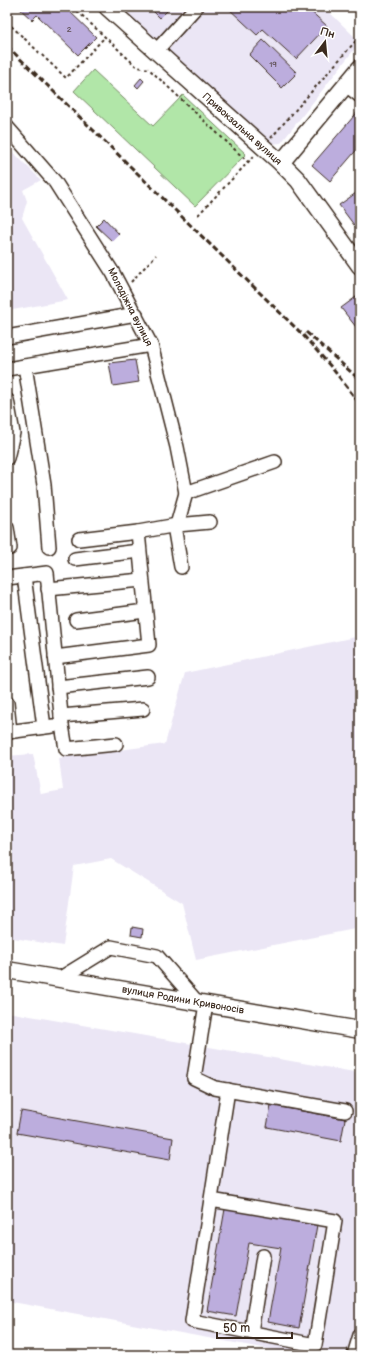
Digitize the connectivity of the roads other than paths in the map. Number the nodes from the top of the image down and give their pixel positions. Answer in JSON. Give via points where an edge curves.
{"nodes":[{"id":1,"x":107,"y":7,"type":"edge"},
{"id":2,"x":196,"y":7,"type":"edge"},
{"id":3,"x":156,"y":50,"type":"junction"},
{"id":4,"x":360,"y":68,"type":"edge"},
{"id":5,"x":346,"y":85,"type":"junction"},
{"id":6,"x":360,"y":96,"type":"edge"},
{"id":7,"x":7,"y":127,"type":"edge"},
{"id":8,"x":281,"y":163,"type":"junction"},
{"id":9,"x":360,"y":266,"type":"edge"},
{"id":10,"x":136,"y":314,"type":"junction"},
{"id":11,"x":7,"y":337,"type":"edge"},
{"id":12,"x":151,"y":345,"type":"junction"},
{"id":13,"x":25,"y":366,"type":"junction"},
{"id":14,"x":7,"y":369,"type":"edge"},
{"id":15,"x":7,"y":400,"type":"edge"},
{"id":16,"x":7,"y":458,"type":"edge"},
{"id":17,"x":275,"y":462,"type":"dead end"},
{"id":18,"x":186,"y":493,"type":"junction"},
{"id":19,"x":210,"y":522,"type":"dead end"},
{"id":20,"x":176,"y":525,"type":"junction"},
{"id":21,"x":7,"y":528,"type":"edge"},
{"id":22,"x":138,"y":532,"type":"junction"},
{"id":23,"x":79,"y":539,"type":"dead end"},
{"id":24,"x":49,"y":547,"type":"dead end"},
{"id":25,"x":7,"y":548,"type":"edge"},
{"id":26,"x":139,"y":551,"type":"junction"},
{"id":27,"x":75,"y":559,"type":"dead end"},
{"id":28,"x":181,"y":567,"type":"dead end"},
{"id":29,"x":24,"y":576,"type":"junction"},
{"id":30,"x":7,"y":578,"type":"edge"},
{"id":31,"x":142,"y":580,"type":"junction"},
{"id":32,"x":48,"y":589,"type":"junction"},
{"id":33,"x":145,"y":611,"type":"junction"},
{"id":34,"x":76,"y":620,"type":"dead end"},
{"id":35,"x":55,"y":656,"type":"junction"},
{"id":36,"x":148,"y":677,"type":"dead end"},
{"id":37,"x":58,"y":687,"type":"junction"},
{"id":38,"x":7,"y":703,"type":"edge"},
{"id":39,"x":143,"y":708,"type":"dead end"},
{"id":40,"x":61,"y":721,"type":"junction"},
{"id":41,"x":44,"y":727,"type":"junction"},
{"id":42,"x":8,"y":732,"type":"edge"},
{"id":43,"x":116,"y":744,"type":"dead end"},
{"id":44,"x":7,"y":970,"type":"edge"},
{"id":45,"x":59,"y":979,"type":"junction"},
{"id":46,"x":202,"y":1003,"type":"junction"},
{"id":47,"x":360,"y":1030,"type":"edge"},
{"id":48,"x":228,"y":1090,"type":"junction"},
{"id":49,"x":345,"y":1111,"type":"dead end"},
{"id":50,"x":211,"y":1200,"type":"junction"},
{"id":51,"x":263,"y":1256,"type":"dead end"},
{"id":52,"x":251,"y":1332,"type":"junction"},
{"id":53,"x":360,"y":1335,"type":"edge"},
{"id":54,"x":354,"y":1355,"type":"edge"}],
"edges":[{"from":1,"to":3,"type":"main road","name":"Привокзальна вулиця"},
{"from":2,"to":3,"type":"street"},
{"from":3,"to":8,"type":"main road","name":"Привокзальна вулиця"},
{"from":4,"to":5,"type":"main road"},
{"from":5,"to":6,"type":"street"},
{"from":5,"to":8,"type":"main road"},
{"from":7,"to":10,"type":"street","name":"Молодіжна вулиця","via":[[55,182]]},
{"from":8,"to":9,"type":"main road","name":"Привокзальна вулиця","via":[[298,180]]},
{"from":10,"to":11,"type":"street"},
{"from":10,"to":12,"type":"street","name":"Молодіжна вулиця"},
{"from":12,"to":13,"type":"street"},
{"from":12,"to":18,"type":"street","name":"Молодіжна вулиця"},
{"from":13,"to":14,"type":"street"},
{"from":13,"to":24,"type":"street","via":[[44,485]]},
{"from":15,"to":16,"type":"street","via":[[13,433]]},
{"from":17,"to":18,"type":"street"},
{"from":18,"to":20,"type":"street"},
{"from":19,"to":20,"type":"street"},
{"from":20,"to":22,"type":"street"},
{"from":20,"to":28,"type":"street"},
{"from":21,"to":25,"type":"street","via":[[10,548]]},
{"from":22,"to":23,"type":"street"},
{"from":22,"to":26,"type":"street"},
{"from":26,"to":27,"type":"street"},
{"from":26,"to":31,"type":"street"},
{"from":29,"to":30,"type":"street"},
{"from":29,"to":32,"type":"street","via":[[47,574]]},
{"from":29,"to":41,"type":"street"},
{"from":31,"to":32,"type":"street"},
{"from":31,"to":33,"type":"street"},
{"from":32,"to":35,"type":"street"},
{"from":33,"to":34,"type":"street"},
{"from":33,"to":35,"type":"street","via":[[149,645]]},
{"from":35,"to":37,"type":"street"},
{"from":36,"to":37,"type":"street"},
{"from":37,"to":40,"type":"street"},
{"from":38,"to":42,"type":"street"},
{"from":39,"to":40,"type":"street"},
{"from":40,"to":41,"type":"street"},
{"from":40,"to":43,"type":"street","via":[[66,749]]},
{"from":41,"to":42,"type":"street"},
{"from":44,"to":45,"type":"main road","name":"вулиця Родини Кривоносів"},
{"from":45,"to":46,"type":"main road","name":"вулиця Родини Кривоносів"},
{"from":45,"to":46,"type":"street","via":[[111,947],[157,956]]},
{"from":46,"to":47,"type":"main road","name":"вулиця Родини Кривоносів"},
{"from":46,"to":48,"type":"street","via":[[194,1078],[215,1088]]},
{"from":48,"to":49,"type":"street"},
{"from":48,"to":50,"type":"street"},
{"from":50,"to":52,"type":"street","via":[[192,1321]]},
{"from":50,"to":52,"type":"street","via":[[336,1222],[315,1345]]},
{"from":51,"to":52,"type":"street"},
{"from":53,"to":54,"type":"street"}]}
